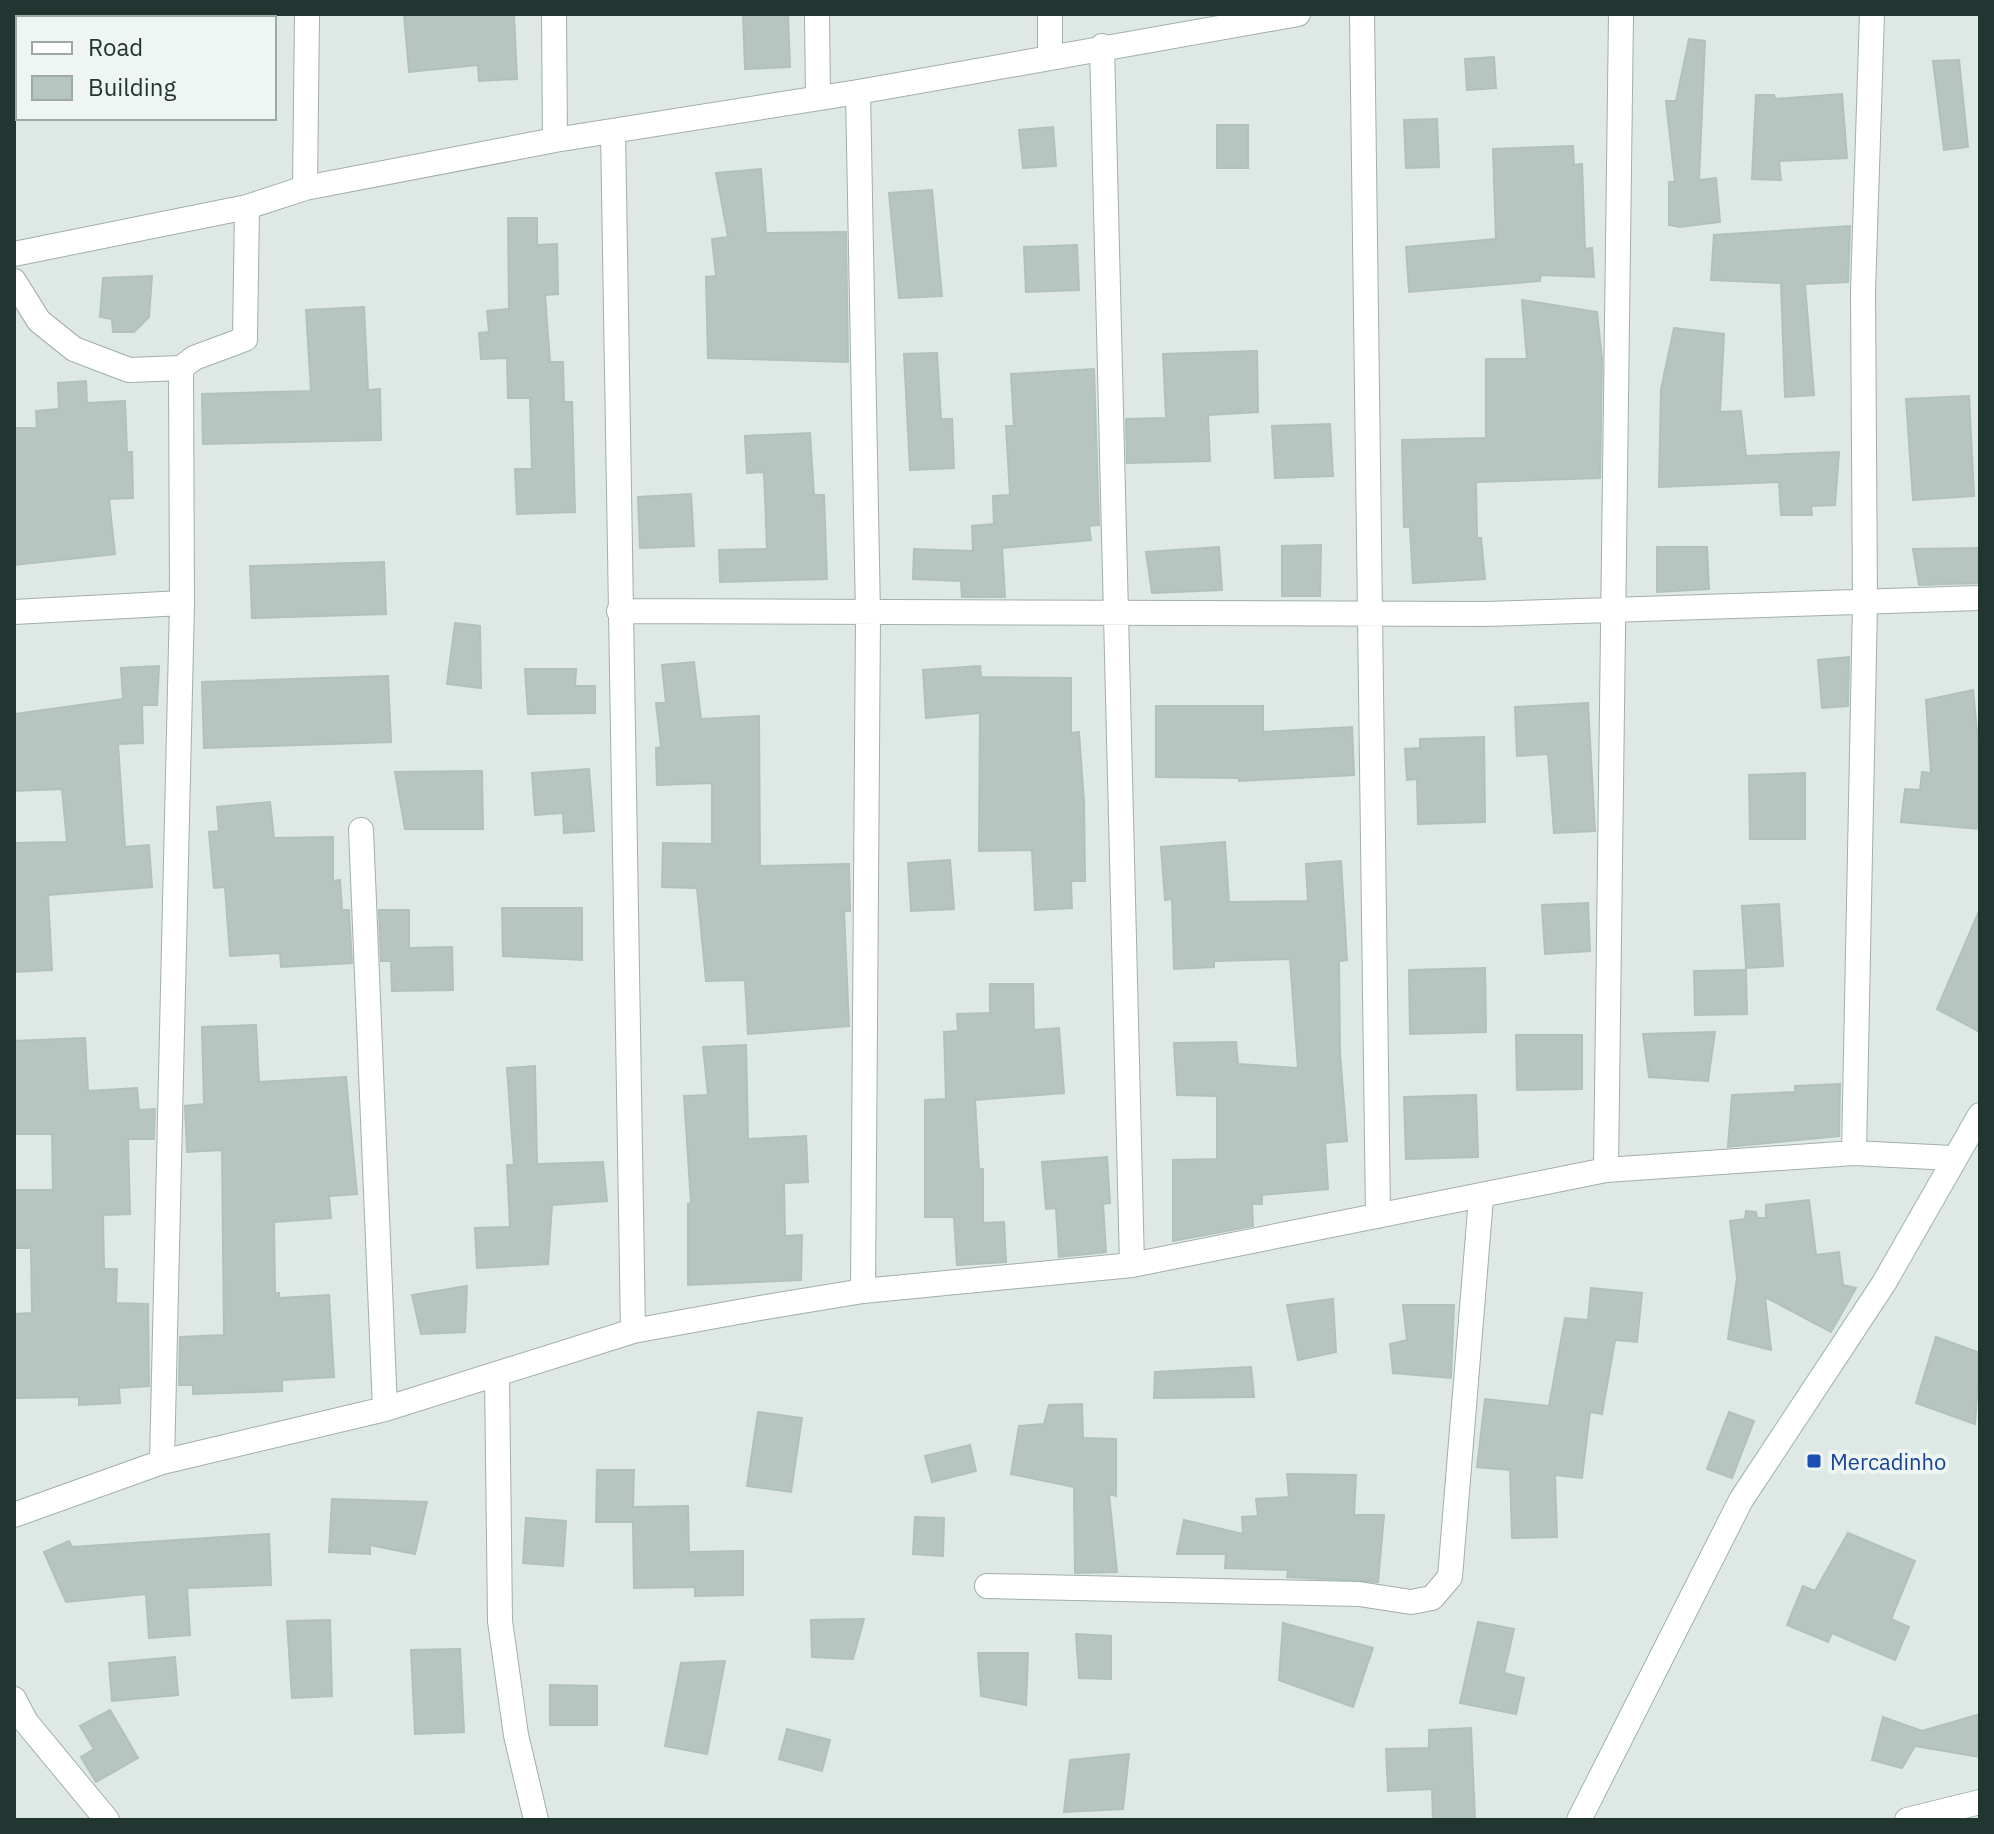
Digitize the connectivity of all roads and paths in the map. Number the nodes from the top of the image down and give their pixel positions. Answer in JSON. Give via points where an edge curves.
{"nodes":[{"id":1,"x":307,"y":14,"type":"edge"},
{"id":2,"x":554,"y":14,"type":"edge"},
{"id":3,"x":817,"y":14,"type":"edge"},
{"id":4,"x":1050,"y":14,"type":"edge"},
{"id":5,"x":1362,"y":14,"type":"edge"},
{"id":6,"x":1621,"y":14,"type":"edge"},
{"id":7,"x":1872,"y":14,"type":"edge"},
{"id":8,"x":1291,"y":15,"type":"edge"},
{"id":9,"x":1102,"y":46,"type":"junction"},
{"id":10,"x":1050,"y":58,"type":"junction"},
{"id":11,"x":858,"y":92,"type":"junction"},
{"id":12,"x":818,"y":98,"type":"junction"},
{"id":13,"x":613,"y":131,"type":"junction"},
{"id":14,"x":555,"y":140,"type":"junction"},
{"id":15,"x":305,"y":188,"type":"junction"},
{"id":16,"x":247,"y":207,"type":"junction"},
{"id":17,"x":14,"y":254,"type":"edge"},
{"id":18,"x":14,"y":281,"type":"edge"},
{"id":19,"x":181,"y":368,"type":"junction"},
{"id":20,"x":1980,"y":598,"type":"edge"},
{"id":21,"x":182,"y":603,"type":"junction"},
{"id":22,"x":1865,"y":603,"type":"junction"},
{"id":23,"x":619,"y":611,"type":"junction"},
{"id":24,"x":1615,"y":611,"type":"junction"},
{"id":25,"x":14,"y":612,"type":"edge"},
{"id":26,"x":1117,"y":613,"type":"junction"},
{"id":27,"x":1371,"y":613,"type":"junction"},
{"id":28,"x":868,"y":615,"type":"junction"},
{"id":29,"x":361,"y":830,"type":"dead end"},
{"id":30,"x":1980,"y":1115,"type":"edge"},
{"id":31,"x":1854,"y":1153,"type":"junction"},
{"id":32,"x":1952,"y":1158,"type":"junction"},
{"id":33,"x":1606,"y":1170,"type":"junction"},
{"id":34,"x":1481,"y":1198,"type":"junction"},
{"id":35,"x":1378,"y":1216,"type":"junction"},
{"id":36,"x":1132,"y":1265,"type":"junction"},
{"id":37,"x":863,"y":1291,"type":"junction"},
{"id":38,"x":633,"y":1331,"type":"junction"},
{"id":39,"x":497,"y":1375,"type":"junction"},
{"id":40,"x":385,"y":1409,"type":"junction"},
{"id":41,"x":162,"y":1462,"type":"junction"},
{"id":42,"x":14,"y":1515,"type":"edge"},
{"id":43,"x":987,"y":1586,"type":"dead end"},
{"id":44,"x":14,"y":1699,"type":"edge"},
{"id":45,"x":1980,"y":1802,"type":"edge"},
{"id":46,"x":107,"y":1820,"type":"edge"},
{"id":47,"x":536,"y":1820,"type":"edge"},
{"id":48,"x":1579,"y":1820,"type":"edge"},
{"id":49,"x":1907,"y":1820,"type":"edge"}],
"edges":[{"from":1,"to":15,"type":"street"},
{"from":2,"to":14,"type":"street"},
{"from":3,"to":12,"type":"street"},
{"from":4,"to":10,"type":"street"},
{"from":5,"to":27,"type":"street"},
{"from":6,"to":24,"type":"street"},
{"from":7,"to":22,"type":"street","via":[[1863,291]]},
{"from":8,"to":9,"type":"street"},
{"from":9,"to":10,"type":"street"},
{"from":9,"to":26,"type":"street"},
{"from":10,"to":11,"type":"street"},
{"from":11,"to":12,"type":"street"},
{"from":11,"to":28,"type":"street"},
{"from":12,"to":13,"type":"street"},
{"from":13,"to":14,"type":"street"},
{"from":13,"to":23,"type":"street"},
{"from":14,"to":15,"type":"street"},
{"from":15,"to":16,"type":"street"},
{"from":16,"to":17,"type":"street"},
{"from":16,"to":19,"type":"street","via":[[245,339]]},
{"from":18,"to":19,"type":"street","via":[[39,321],[74,349],[129,370]]},
{"from":19,"to":21,"type":"street"},
{"from":20,"to":22,"type":"street"},
{"from":21,"to":25,"type":"street"},
{"from":21,"to":41,"type":"street"},
{"from":22,"to":24,"type":"street"},
{"from":22,"to":31,"type":"street"},
{"from":23,"to":28,"type":"street"},
{"from":23,"to":38,"type":"street"},
{"from":24,"to":27,"type":"street"},
{"from":24,"to":33,"type":"street"},
{"from":26,"to":27,"type":"street"},
{"from":26,"to":28,"type":"street"},
{"from":26,"to":36,"type":"street"},
{"from":27,"to":35,"type":"street"},
{"from":28,"to":37,"type":"street"},
{"from":29,"to":40,"type":"street"},
{"from":30,"to":32,"type":"street"},
{"from":31,"to":32,"type":"street"},
{"from":31,"to":33,"type":"street"},
{"from":32,"to":48,"type":"street","via":[[1884,1283],[1741,1500]]},
{"from":33,"to":34,"type":"street"},
{"from":34,"to":35,"type":"street"},
{"from":34,"to":43,"type":"street","via":[[1450,1577],[1432,1598],[1411,1602],[1359,1594]]},
{"from":35,"to":36,"type":"street"},
{"from":36,"to":37,"type":"street"},
{"from":37,"to":38,"type":"street"},
{"from":38,"to":39,"type":"street"},
{"from":39,"to":40,"type":"street"},
{"from":39,"to":47,"type":"street","via":[[500,1621],[516,1735]]},
{"from":40,"to":41,"type":"street"},
{"from":41,"to":42,"type":"street"},
{"from":44,"to":46,"type":"street","via":[[26,1722]]},
{"from":45,"to":49,"type":"street"}]}
